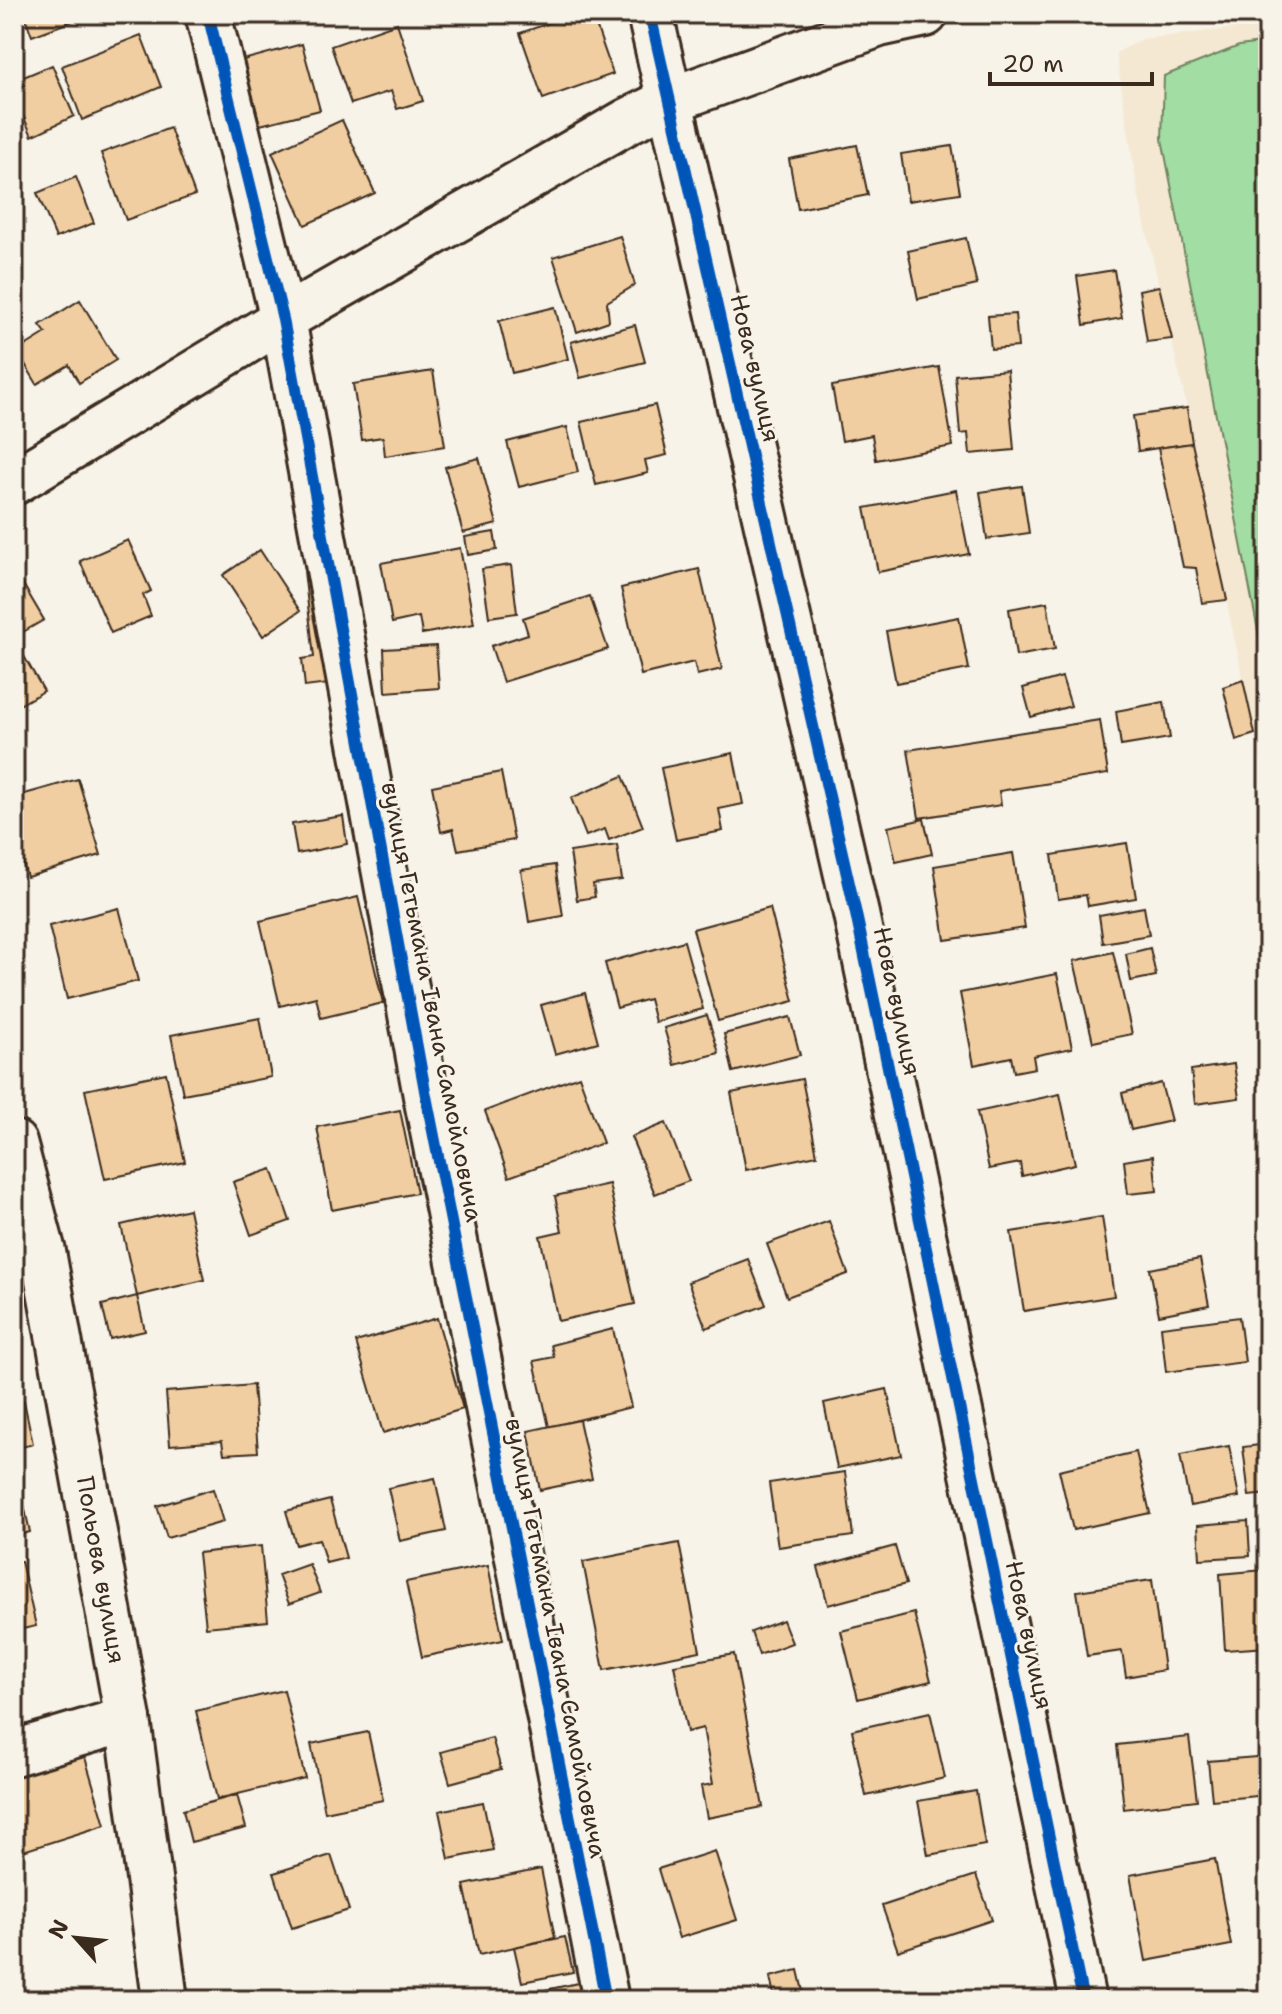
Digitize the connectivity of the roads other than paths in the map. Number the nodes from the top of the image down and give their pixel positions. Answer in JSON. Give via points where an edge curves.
{"nodes":[{"id":1,"x":208,"y":14,"type":"edge"},
{"id":2,"x":650,"y":14,"type":"edge"},
{"id":3,"x":925,"y":14,"type":"edge"},
{"id":4,"x":671,"y":100,"type":"junction"},
{"id":5,"x":283,"y":319,"type":"junction"},
{"id":6,"x":14,"y":482,"type":"edge"},
{"id":7,"x":14,"y":1143,"type":"edge"},
{"id":8,"x":128,"y":1719,"type":"junction"},
{"id":9,"x":14,"y":1753,"type":"edge"},
{"id":10,"x":165,"y":2000,"type":"edge"},
{"id":11,"x":606,"y":2000,"type":"edge"},
{"id":12,"x":1083,"y":2000,"type":"edge"}],
"edges":[{"from":1,"to":5,"type":"street","name":"вулиця Гетьмана Івана Самойловича"},
{"from":2,"to":4,"type":"street","name":"Нова вулиця"},
{"from":3,"to":4,"type":"street","via":[[879,24]]},
{"from":4,"to":5,"type":"street"},
{"from":4,"to":12,"type":"street","name":"Нова вулиця","via":[[860,929]]},
{"from":5,"to":6,"type":"street"},
{"from":5,"to":11,"type":"street","name":"вулиця Гетьмана Івана Самойловича","via":[[426,1096]]},
{"from":7,"to":8,"type":"street","name":"Польова вулиця","via":[[43,1252]]},
{"from":8,"to":9,"type":"street"},
{"from":8,"to":10,"type":"street","name":"Польова вулиця"}]}
